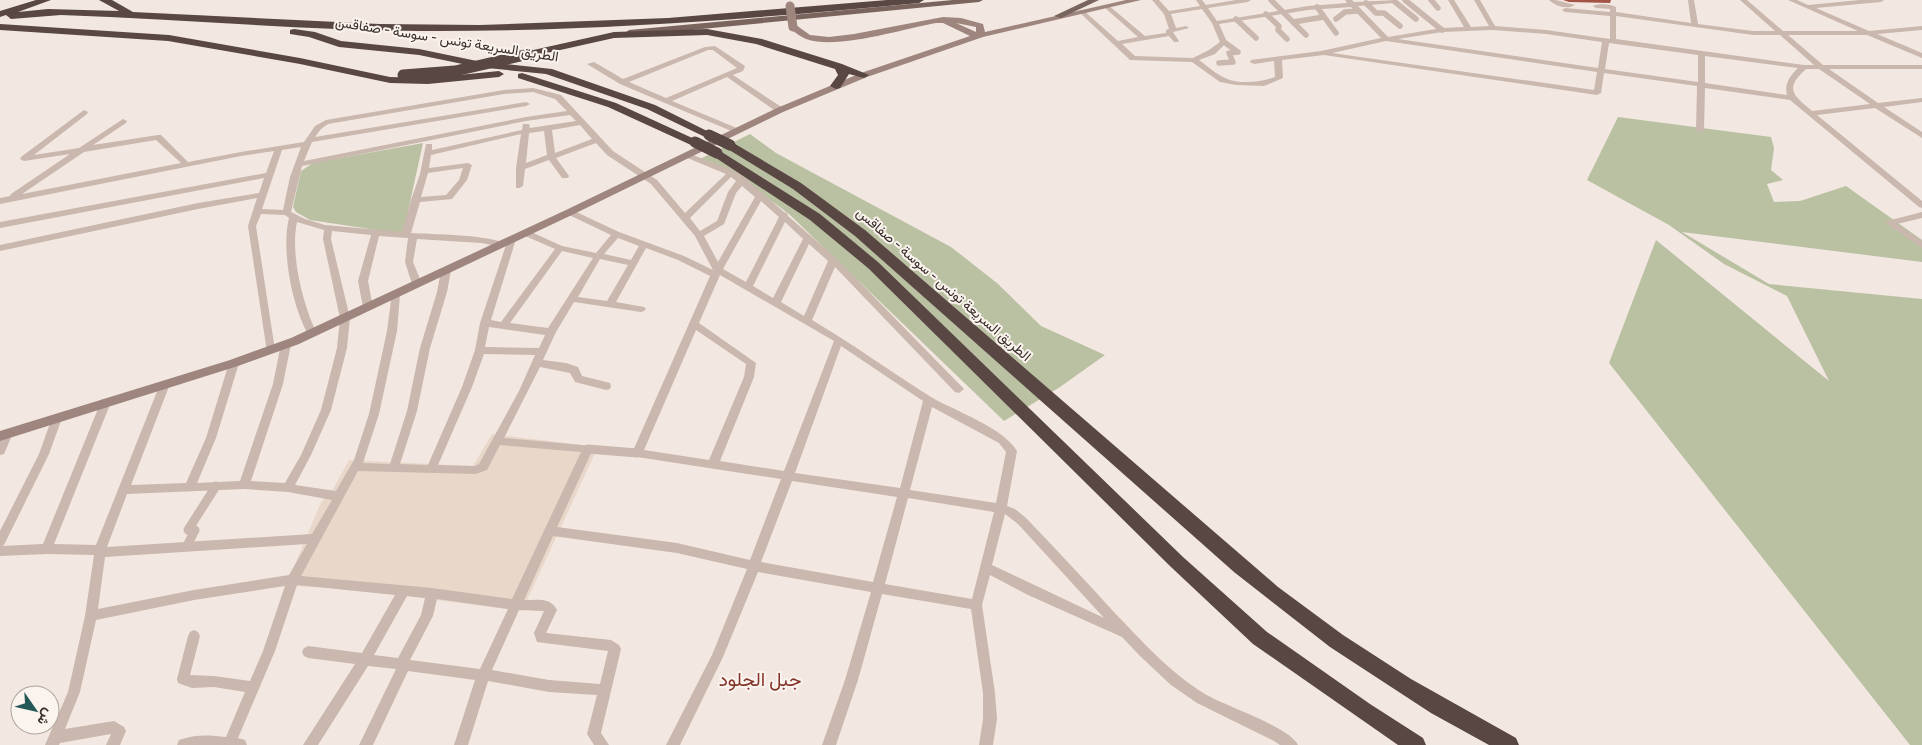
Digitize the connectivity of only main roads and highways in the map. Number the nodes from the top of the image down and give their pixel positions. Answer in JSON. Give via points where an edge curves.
{"nodes":[{"id":1,"x":46,"y":0,"type":"edge"},
{"id":2,"x":104,"y":0,"type":"edge"},
{"id":3,"x":918,"y":0,"type":"edge"},
{"id":4,"x":978,"y":0,"type":"edge"},
{"id":5,"x":1095,"y":0,"type":"edge"},
{"id":6,"x":1137,"y":0,"type":"edge"},
{"id":7,"x":790,"y":3,"type":"edge"},
{"id":8,"x":136,"y":14,"type":"junction"},
{"id":9,"x":4,"y":15,"type":"edge"},
{"id":10,"x":1058,"y":16,"type":"junction"},
{"id":11,"x":915,"y":20,"type":"junction"},
{"id":12,"x":0,"y":27,"type":"edge"},
{"id":13,"x":961,"y":30,"type":"junction"},
{"id":14,"x":614,"y":35,"type":"junction"},
{"id":15,"x":979,"y":36,"type":"junction"},
{"id":16,"x":169,"y":38,"type":"junction"},
{"id":17,"x":956,"y":43,"type":"junction"},
{"id":18,"x":838,"y":66,"type":"junction"},
{"id":19,"x":864,"y":75,"type":"junction"},
{"id":20,"x":836,"y":86,"type":"junction"},
{"id":21,"x":724,"y":149,"type":"junction"},
{"id":22,"x":4,"y":434,"type":"edge"},
{"id":23,"x":1416,"y":745,"type":"edge"},
{"id":24,"x":1509,"y":745,"type":"edge"}],
"edges":[{"from":1,"to":9,"type":"highway"},
{"from":2,"to":8,"type":"highway"},
{"from":3,"to":8,"type":"highway","via":[[719,18],[512,27],[416,28]]},
{"from":4,"to":14,"type":"main road"},
{"from":5,"to":10,"type":"main road"},
{"from":6,"to":10,"type":"main road"},
{"from":7,"to":11,"type":"main road","bridge":true,"via":[[793,27],[806,36],[831,38]]},
{"from":8,"to":9,"type":"highway"},
{"from":9,"to":21,"type":"highway","name":"الطريق السريعة تونس - سوسة - صفاقس","bridge":true,"via":[[304,32],[339,44],[406,50],[478,64],[538,70],[626,97],[709,135]]},
{"from":10,"to":15,"type":"main road"},
{"from":11,"to":13,"type":"main road","via":[[944,20]]},
{"from":11,"to":15,"type":"main road","via":[[934,16],[960,17],[980,26]]},
{"from":12,"to":16,"type":"highway","name":"الطريق السريعة تونس - سوسة - صفاقس"},
{"from":13,"to":15,"type":"main road"},
{"from":13,"to":17,"type":"main road"},
{"from":14,"to":16,"type":"highway","bridge":true,"via":[[455,71],[403,75],[282,48]]},
{"from":14,"to":18,"type":"highway","via":[[723,33]]},
{"from":15,"to":17,"type":"main road"},
{"from":16,"to":21,"type":"highway","name":"الطريق السريعة تونس - سوسة - صفاقس","bridge":true,"via":[[309,62],[390,80],[428,82],[490,74],[520,76],[612,105],[695,142]]},
{"from":17,"to":19,"type":"main road"},
{"from":18,"to":19,"type":"highway"},
{"from":18,"to":20,"type":"highway","via":[[844,75]]},
{"from":19,"to":20,"type":"main road"},
{"from":20,"to":22,"type":"main road","via":[[312,334],[234,363]]},
{"from":21,"to":23,"type":"highway","name":"الطريق السريعة تونس - سوسة - صفاقس","via":[[873,265],[1177,562],[1260,638]]},
{"from":21,"to":24,"type":"highway","name":"الطريق السريعة تونس - سوسة - صفاقس","via":[[797,186],[860,233],[1288,606],[1399,683]]}]}
